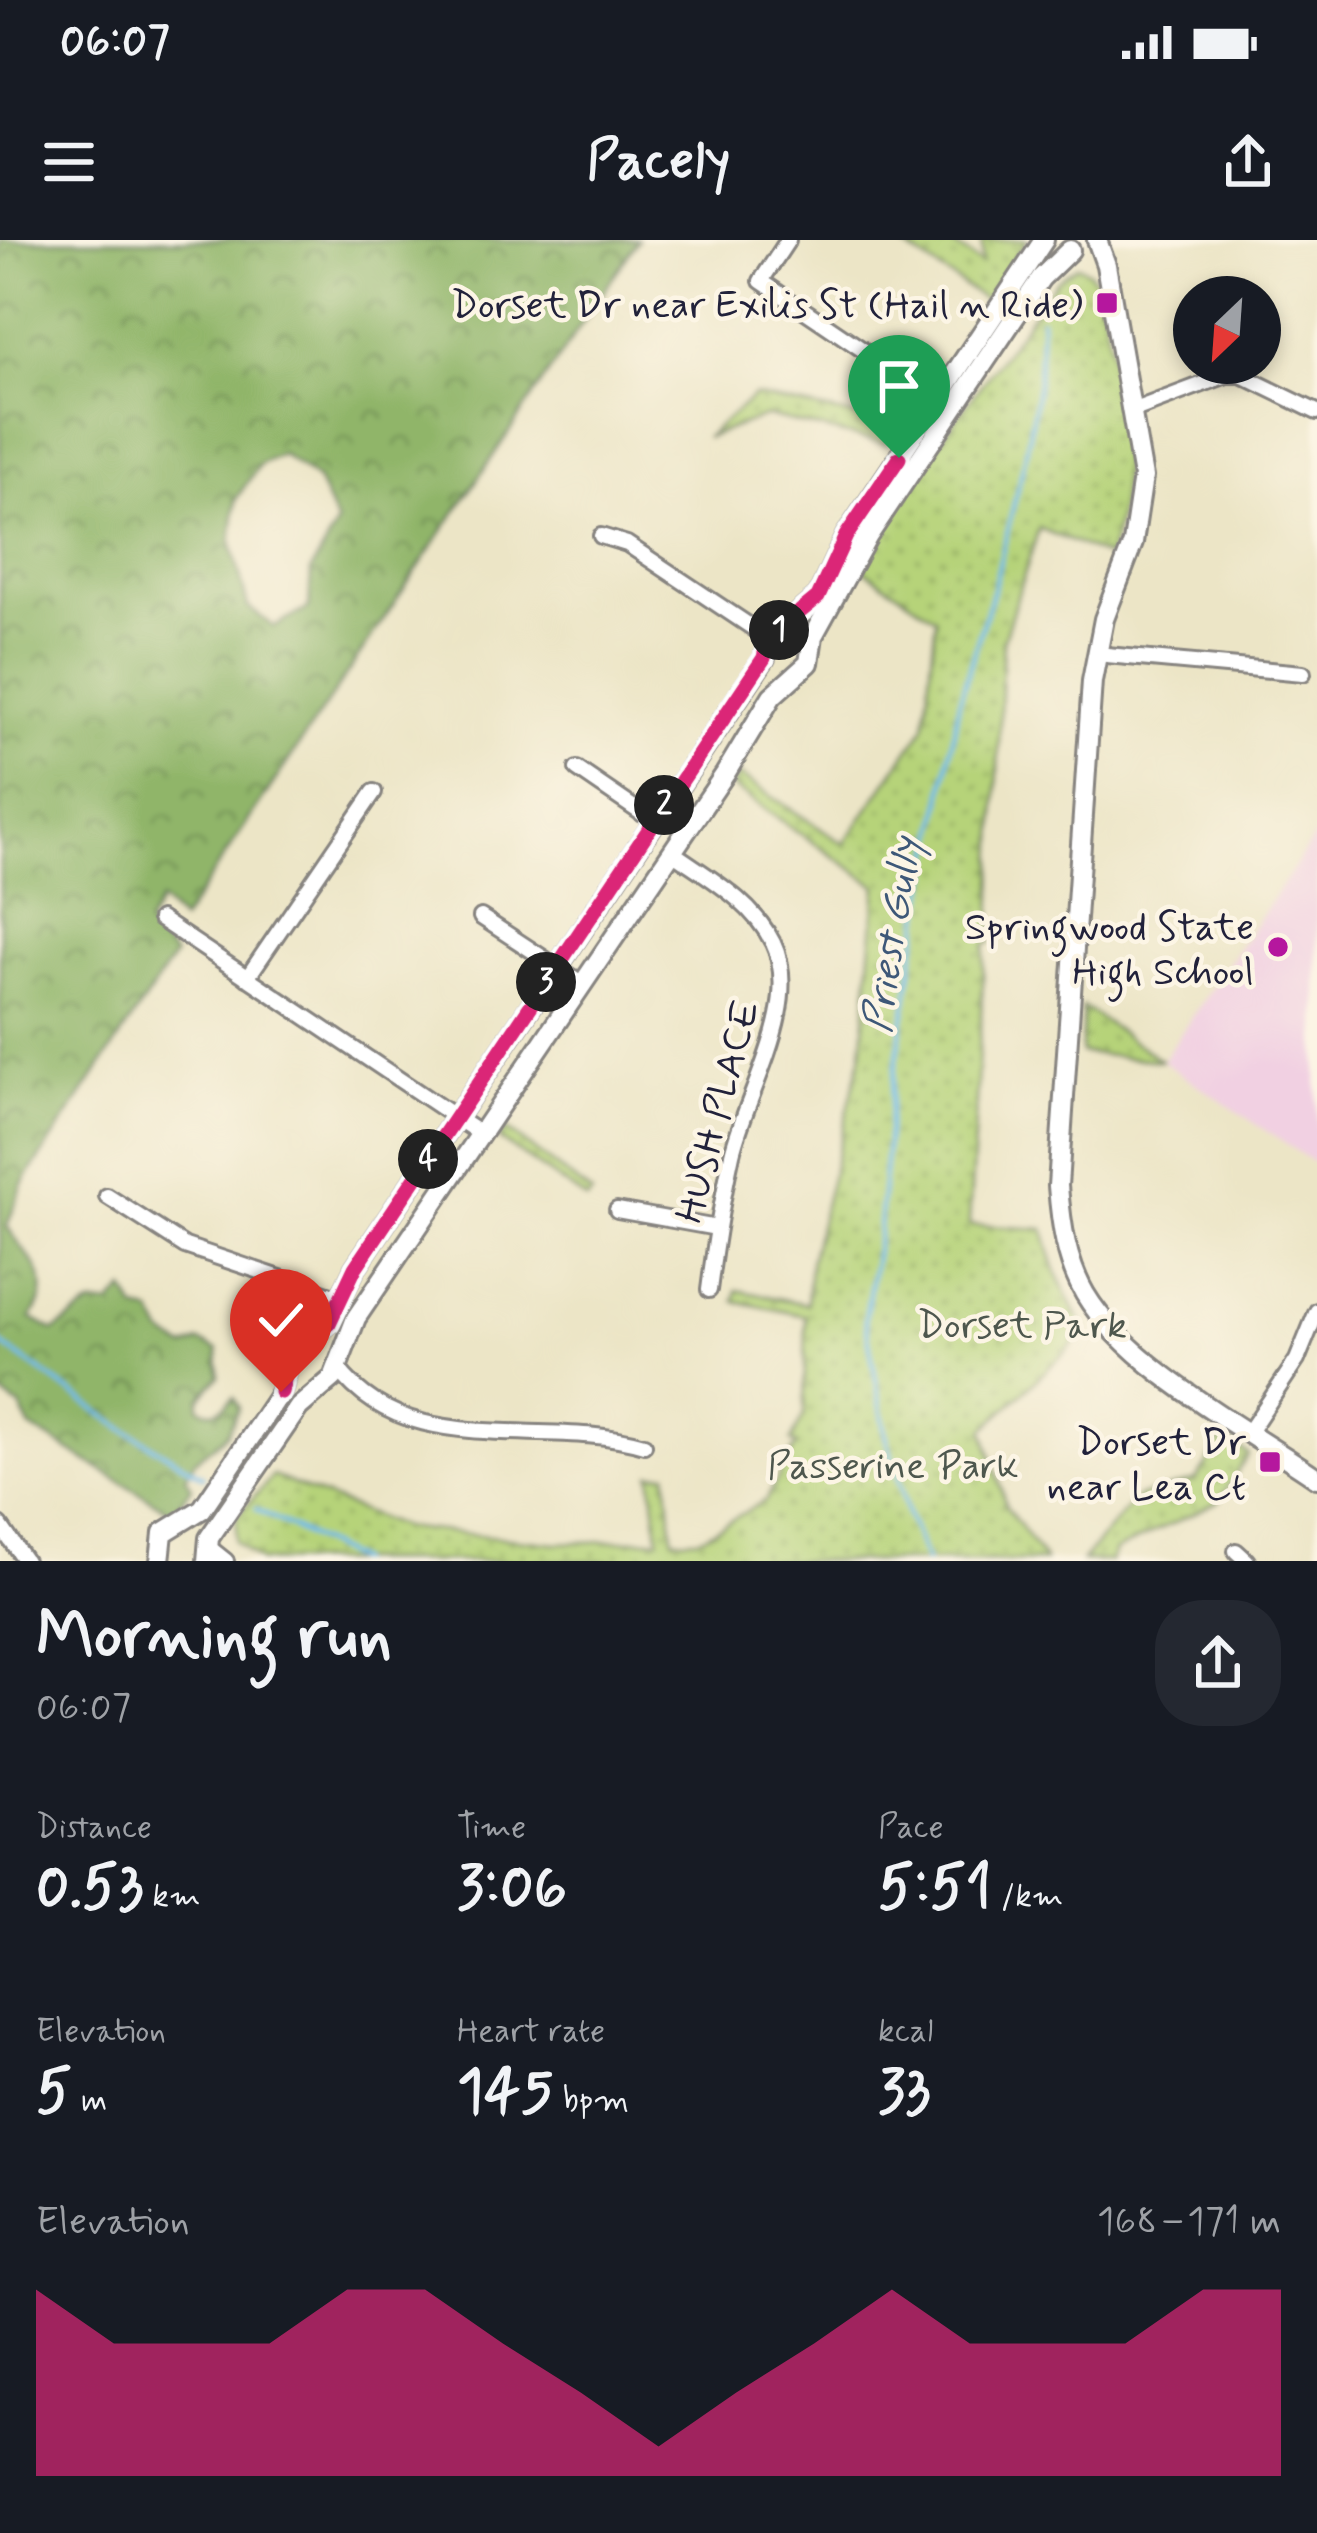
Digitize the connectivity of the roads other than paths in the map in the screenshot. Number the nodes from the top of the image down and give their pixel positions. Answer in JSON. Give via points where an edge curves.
{"nodes":[{"id":1,"x":788,"y":240,"type":"edge"},
{"id":2,"x":1047,"y":240,"type":"edge"},
{"id":3,"x":1114,"y":240,"type":"edge"},
{"id":4,"x":1083,"y":245,"type":"edge"},
{"id":5,"x":1107,"y":273,"type":"junction"},
{"id":6,"x":937,"y":400,"type":"junction"},
{"id":7,"x":1134,"y":410,"type":"junction"},
{"id":8,"x":1317,"y":412,"type":"edge"},
{"id":9,"x":601,"y":536,"type":"dead end"},
{"id":10,"x":775,"y":633,"type":"junction"},
{"id":11,"x":811,"y":650,"type":"junction"},
{"id":12,"x":1096,"y":654,"type":"junction"},
{"id":13,"x":764,"y":658,"type":"junction"},
{"id":14,"x":1303,"y":673,"type":"dead end"},
{"id":15,"x":793,"y":675,"type":"junction"},
{"id":16,"x":577,"y":769,"type":"dead end"},
{"id":17,"x":374,"y":792,"type":"dead end"},
{"id":18,"x":653,"y":821,"type":"junction"},
{"id":19,"x":672,"y":852,"type":"junction"},
{"id":20,"x":481,"y":917,"type":"dead end"},
{"id":21,"x":160,"y":919,"type":"dead end"},
{"id":22,"x":556,"y":967,"type":"junction"},
{"id":23,"x":247,"y":977,"type":"junction"},
{"id":24,"x":583,"y":984,"type":"junction"},
{"id":25,"x":456,"y":1117,"type":"junction"},
{"id":26,"x":482,"y":1135,"type":"junction"},
{"id":27,"x":106,"y":1196,"type":"dead end"},
{"id":28,"x":616,"y":1210,"type":"dead end"},
{"id":29,"x":717,"y":1228,"type":"junction"},
{"id":30,"x":709,"y":1290,"type":"dead end"},
{"id":31,"x":343,"y":1299,"type":"junction"},
{"id":32,"x":1317,"y":1311,"type":"edge"},
{"id":33,"x":311,"y":1340,"type":"junction"},
{"id":34,"x":1310,"y":1344,"type":"edge"},
{"id":35,"x":289,"y":1368,"type":"junction"},
{"id":36,"x":330,"y":1375,"type":"junction"},
{"id":37,"x":1249,"y":1432,"type":"junction"},
{"id":38,"x":644,"y":1445,"type":"dead end"},
{"id":39,"x":1317,"y":1478,"type":"edge"},
{"id":40,"x":184,"y":1521,"type":"junction"},
{"id":41,"x":0,"y":1525,"type":"edge"},
{"id":42,"x":214,"y":1552,"type":"edge"},
{"id":43,"x":161,"y":1560,"type":"edge"},
{"id":44,"x":26,"y":1561,"type":"edge"}],
"edges":[{"from":1,"to":6,"type":"street","via":[[760,281]]},
{"from":2,"to":4,"type":"street"},
{"from":2,"to":6,"type":"street"},
{"from":3,"to":5,"type":"street"},
{"from":4,"to":5,"type":"street"},
{"from":4,"to":11,"type":"street","via":[[1040,278],[868,536]]},
{"from":5,"to":7,"type":"street"},
{"from":6,"to":10,"type":"street","via":[[846,536],[818,597]]},
{"from":7,"to":8,"type":"street","via":[[1241,375]]},
{"from":7,"to":12,"type":"street","via":[[1141,504]]},
{"from":9,"to":10,"type":"street"},
{"from":10,"to":11,"type":"street","via":[[804,635]]},
{"from":10,"to":13,"type":"street"},
{"from":11,"to":15,"type":"street"},
{"from":12,"to":14,"type":"street"},
{"from":12,"to":37,"type":"street","via":[[1058,1186],[1062,1226],[1085,1294],[1112,1328],[1160,1372]]},
{"from":13,"to":15,"type":"street","via":[[772,670]]},
{"from":13,"to":18,"type":"street"},
{"from":15,"to":19,"type":"street"},
{"from":16,"to":18,"type":"street"},
{"from":17,"to":23,"type":"street"},
{"from":18,"to":22,"type":"street"},
{"from":19,"to":24,"type":"street"},
{"from":19,"to":29,"type":"street","name":"HUSH PLACE","via":[[754,913],[774,945],[783,982]]},
{"from":20,"to":22,"type":"street"},
{"from":21,"to":23,"type":"street"},
{"from":22,"to":24,"type":"street"},
{"from":22,"to":25,"type":"street"},
{"from":23,"to":25,"type":"street"},
{"from":24,"to":26,"type":"street"},
{"from":25,"to":26,"type":"street"},
{"from":25,"to":31,"type":"street","via":[[355,1268]]},
{"from":26,"to":36,"type":"street","via":[[356,1318]]},
{"from":27,"to":31,"type":"street","via":[[198,1252]]},
{"from":28,"to":29,"type":"street"},
{"from":29,"to":30,"type":"street","name":"HUSH PLACE"},
{"from":31,"to":33,"type":"street"},
{"from":32,"to":34,"type":"street"},
{"from":33,"to":35,"type":"street","via":[[291,1353]]},
{"from":33,"to":36,"type":"street","via":[[331,1348]]},
{"from":34,"to":37,"type":"street"},
{"from":35,"to":36,"type":"street","via":[[296,1382]]},
{"from":35,"to":40,"type":"street","via":[[202,1509]]},
{"from":36,"to":38,"type":"street","via":[[427,1425],[613,1436]]},
{"from":36,"to":42,"type":"street","via":[[298,1407]]},
{"from":37,"to":39,"type":"street"},
{"from":40,"to":42,"type":"street","via":[[197,1525]]},
{"from":40,"to":43,"type":"street","via":[[163,1533]]},
{"from":41,"to":44,"type":"street"}]}
